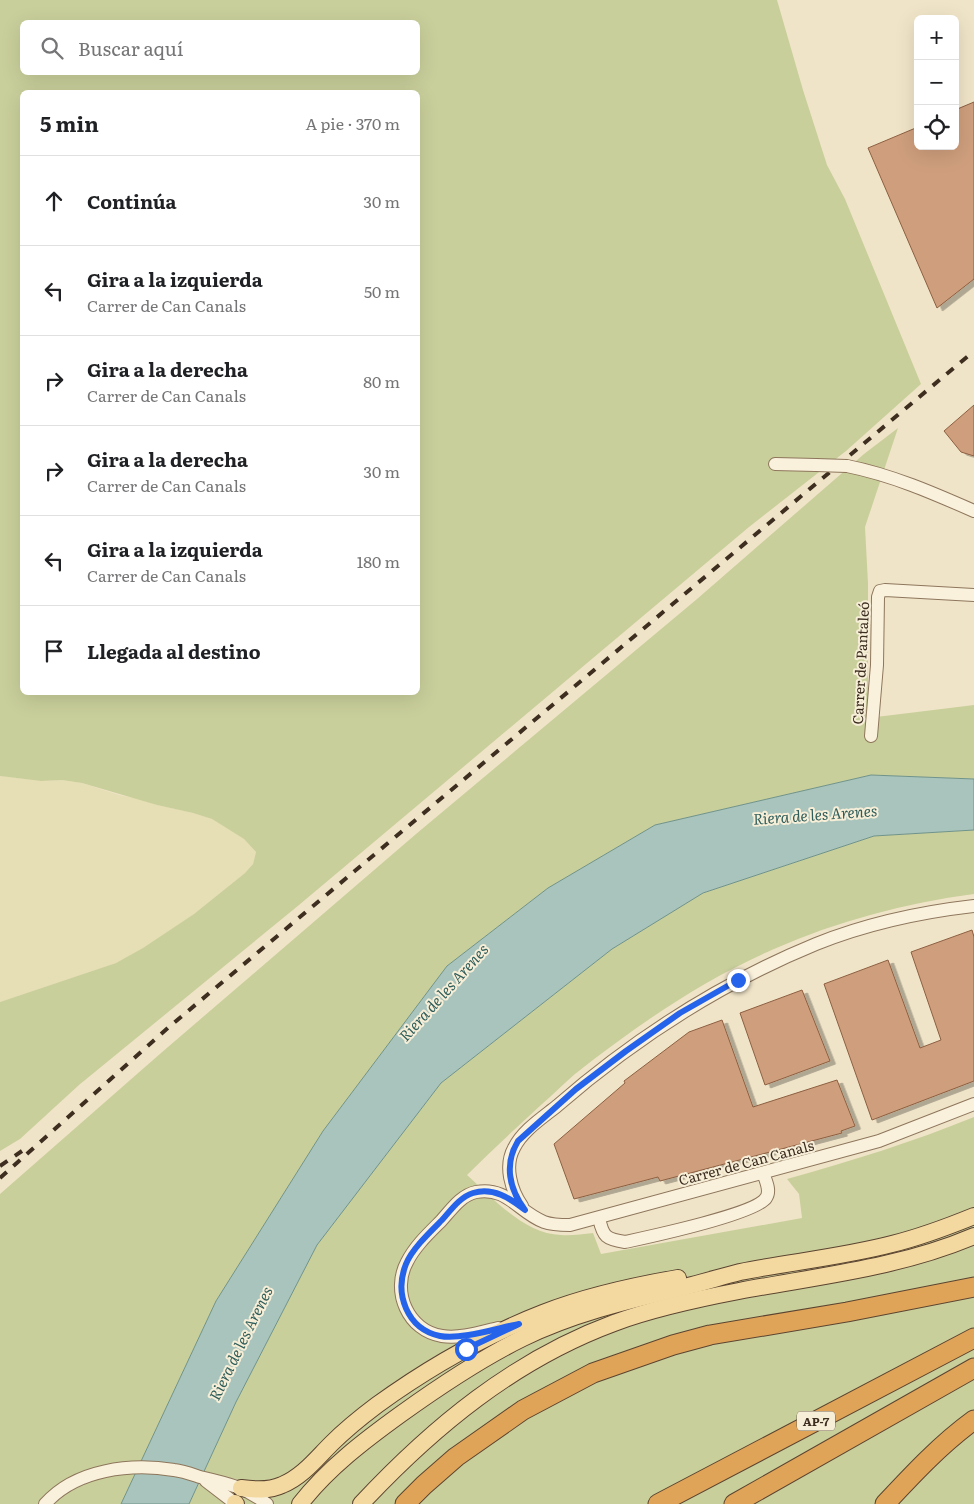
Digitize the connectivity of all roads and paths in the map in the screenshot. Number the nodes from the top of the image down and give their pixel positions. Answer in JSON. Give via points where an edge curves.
{"nodes":[{"id":1,"x":775,"y":464,"type":"dead end"},
{"id":2,"x":974,"y":511,"type":"edge"},
{"id":3,"x":974,"y":596,"type":"edge"},
{"id":4,"x":871,"y":736,"type":"dead end"},
{"id":5,"x":974,"y":906,"type":"edge"},
{"id":6,"x":974,"y":1104,"type":"edge"},
{"id":7,"x":763,"y":1173,"type":"junction"},
{"id":8,"x":525,"y":1210,"type":"junction"},
{"id":9,"x":974,"y":1216,"type":"edge"},
{"id":10,"x":599,"y":1218,"type":"junction"},
{"id":11,"x":974,"y":1236,"type":"edge"},
{"id":12,"x":738,"y":1273,"type":"junction"},
{"id":13,"x":974,"y":1288,"type":"edge"},
{"id":14,"x":519,"y":1324,"type":"junction"},
{"id":15,"x":974,"y":1338,"type":"edge"},
{"id":16,"x":974,"y":1368,"type":"edge"},
{"id":17,"x":974,"y":1420,"type":"edge"},
{"id":18,"x":236,"y":1500,"type":"edge"},
{"id":19,"x":46,"y":1502,"type":"edge"},
{"id":20,"x":267,"y":1504,"type":"edge"},
{"id":21,"x":300,"y":1504,"type":"edge"},
{"id":22,"x":361,"y":1504,"type":"edge"},
{"id":23,"x":405,"y":1504,"type":"edge"},
{"id":24,"x":658,"y":1504,"type":"edge"},
{"id":25,"x":734,"y":1504,"type":"edge"},
{"id":26,"x":885,"y":1504,"type":"edge"}],
"edges":[{"from":1,"to":2,"type":"street","bridge":true,"via":[[847,466],[890,477]]},
{"from":3,"to":4,"type":"street","name":"Carrer de Pantaleó","via":[[880,591]]},
{"from":5,"to":8,"type":"street","via":[[893,920],[826,940],[738,980],[680,1013],[576,1089],[518,1141],[510,1163],[510,1176],[515,1194]]},
{"from":6,"to":7,"type":"street","name":"Carrer de Can Canals","via":[[879,1141]]},
{"from":7,"to":10,"type":"street","name":"Carrer de Can Canals"},
{"from":7,"to":10,"type":"street","via":[[769,1191],[766,1199],[732,1216],[625,1242],[609,1240],[602,1231]]},
{"from":8,"to":10,"type":"street","name":"Carrer de Can Canals","via":[[552,1224],[570,1225]]},
{"from":8,"to":14,"type":"street","name":"Carrer de Can Canals","via":[[506,1196],[492,1192],[467,1196],[418,1245],[406,1263],[402,1287],[409,1316],[416,1324],[441,1336]]},
{"from":9,"to":12,"type":"main road","via":[[893,1244]]},
{"from":11,"to":22,"type":"main road","via":[[923,1255],[876,1267],[669,1306],[586,1334],[533,1361],[463,1408],[413,1451]]},
{"from":12,"to":14,"type":"main road","via":[[701,1274],[613,1291]]},
{"from":12,"to":21,"type":"main road","via":[[564,1320],[493,1353],[376,1432],[318,1482]]},
{"from":13,"to":23,"type":"highway","via":[[710,1335],[593,1373],[524,1410],[456,1458]]},
{"from":14,"to":18,"type":"main road","via":[[466,1349],[400,1389],[351,1426],[294,1480]]},
{"from":15,"to":24,"type":"highway","number":"AP-7"},
{"from":16,"to":25,"type":"highway"},
{"from":17,"to":26,"type":"highway","via":[[922,1464]]},
{"from":18,"to":19,"type":"street","via":[[198,1476],[148,1467],[121,1469],[84,1478]]},
{"from":18,"to":20,"type":"street"}]}
